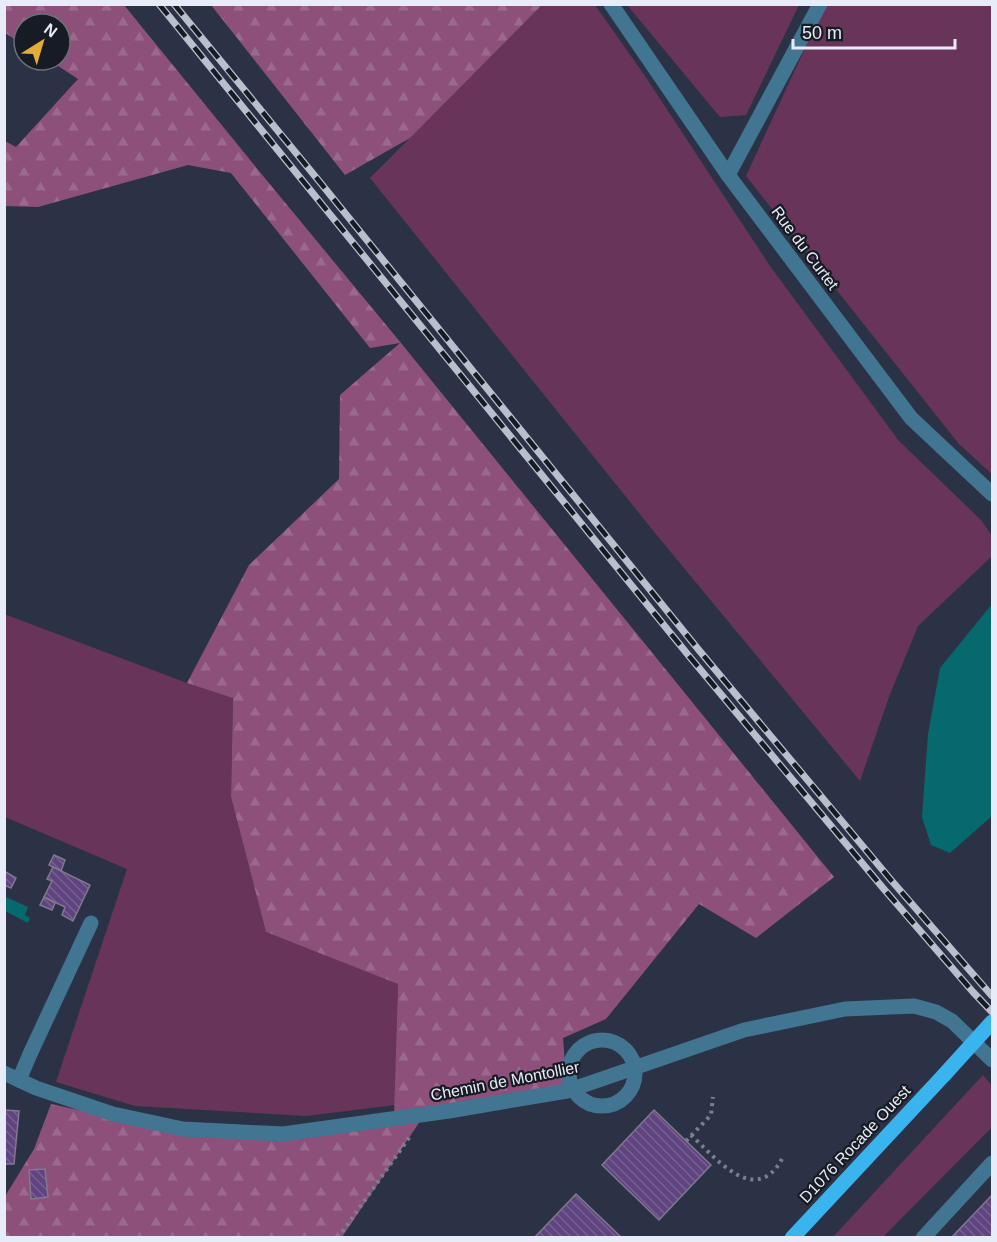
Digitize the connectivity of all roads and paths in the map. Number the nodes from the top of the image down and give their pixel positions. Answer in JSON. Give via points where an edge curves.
{"nodes":[{"id":1,"x":611,"y":4,"type":"edge"},
{"id":2,"x":820,"y":4,"type":"edge"},
{"id":3,"x":728,"y":175,"type":"junction"},
{"id":4,"x":993,"y":494,"type":"edge"},
{"id":5,"x":91,"y":922,"type":"dead end"},
{"id":6,"x":993,"y":1022,"type":"edge"},
{"id":7,"x":993,"y":1060,"type":"edge"},
{"id":8,"x":635,"y":1068,"type":"junction"},
{"id":9,"x":4,"y":1073,"type":"edge"},
{"id":10,"x":19,"y":1080,"type":"junction"},
{"id":11,"x":573,"y":1089,"type":"junction"},
{"id":12,"x":713,"y":1097,"type":"dead end"},
{"id":13,"x":425,"y":1114,"type":"junction"},
{"id":14,"x":691,"y":1135,"type":"junction"},
{"id":15,"x":686,"y":1140,"type":"dead end"},
{"id":16,"x":782,"y":1159,"type":"dead end"},
{"id":17,"x":993,"y":1163,"type":"edge"},
{"id":18,"x":338,"y":1238,"type":"edge"},
{"id":19,"x":792,"y":1238,"type":"edge"},
{"id":20,"x":923,"y":1238,"type":"edge"}],
"edges":[{"from":1,"to":3,"type":"street","name":"Rue du Curtet"},
{"from":2,"to":3,"type":"street"},
{"from":3,"to":4,"type":"street","name":"Rue du Curtet","via":[[910,418]]},
{"from":5,"to":10,"type":"street"},
{"from":6,"to":19,"type":"main road","name":"D1076 Rocade Ouest","bridge":true},
{"from":7,"to":8,"type":"street","name":"Chemin de Montollier","via":[[952,1021],[914,1006],[844,1009],[744,1030]]},
{"from":8,"to":11,"type":"street","name":"Chemin de Montollier"},
{"from":8,"to":11,"type":"street","via":[[629,1094],[610,1106],[589,1104]]},
{"from":8,"to":11,"type":"street","via":[[624,1048],[614,1042],[591,1042],[581,1047],[569,1067]]},
{"from":9,"to":10,"type":"street","name":"Chemin de Montollier"},
{"from":10,"to":13,"type":"street","name":"Chemin de Montollier","via":[[113,1114],[183,1129],[284,1134]]},
{"from":11,"to":13,"type":"street","name":"Chemin de Montollier"},
{"from":12,"to":14,"type":"path","via":[[711,1115]]},
{"from":13,"to":18,"type":"path"},
{"from":14,"to":15,"type":"path"},
{"from":14,"to":16,"type":"path","via":[[734,1174],[747,1179],[758,1180],[767,1175]]},
{"from":17,"to":20,"type":"street"}]}
